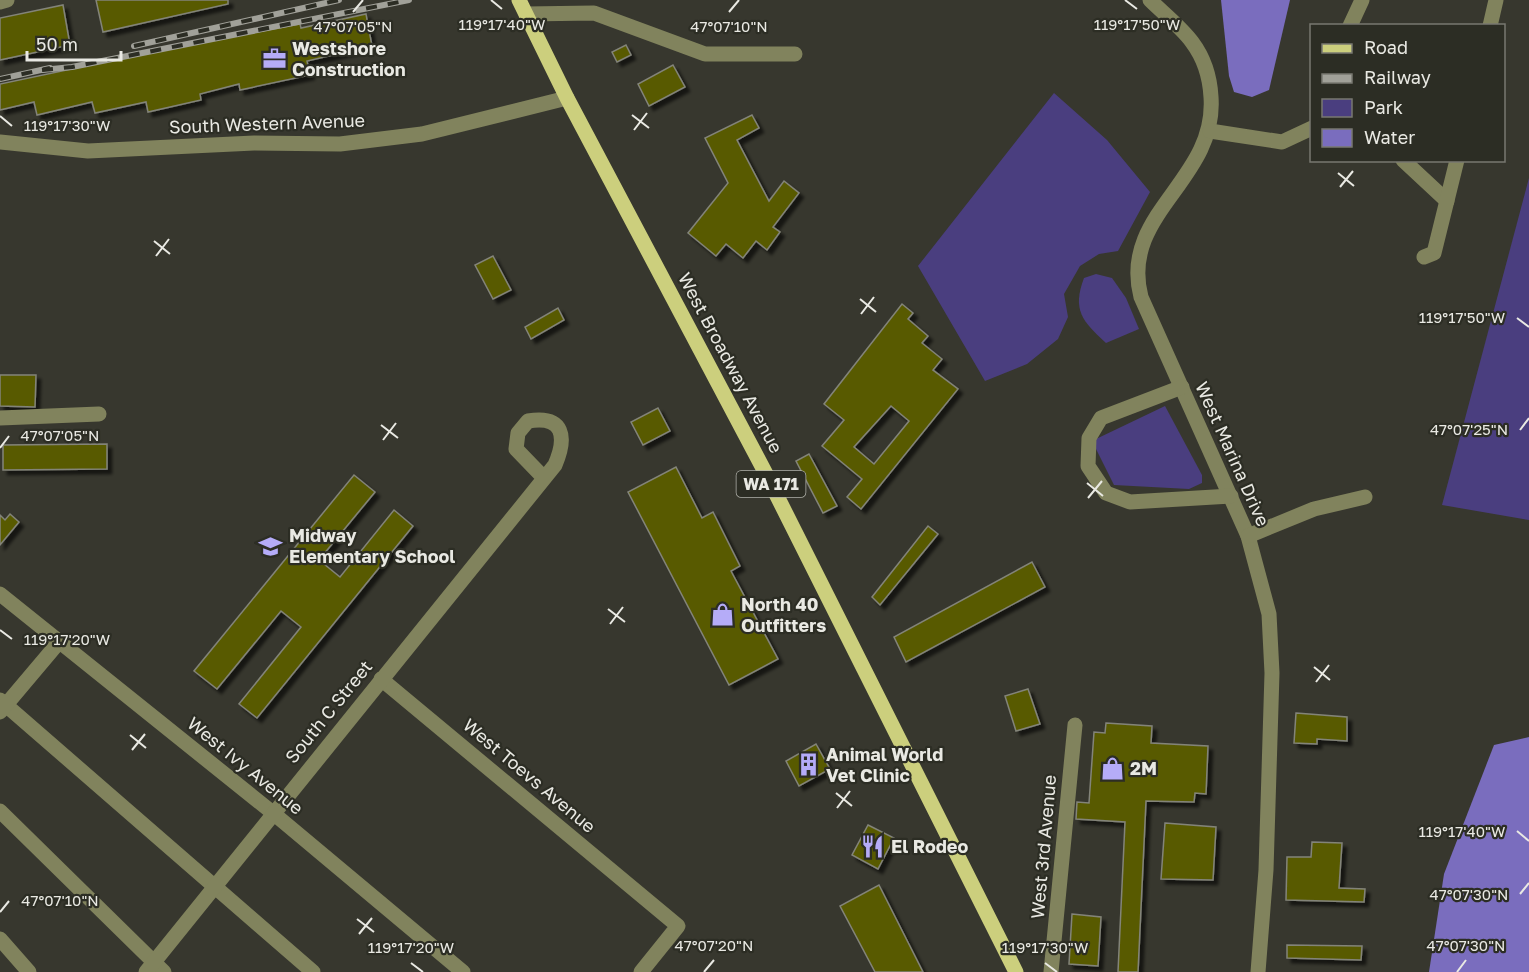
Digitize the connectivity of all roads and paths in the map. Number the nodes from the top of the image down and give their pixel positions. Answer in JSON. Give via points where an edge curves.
{"nodes":[{"id":1,"x":8,"y":0,"type":"edge"},
{"id":2,"x":1150,"y":0,"type":"edge"},
{"id":3,"x":1362,"y":0,"type":"edge"},
{"id":4,"x":1496,"y":0,"type":"edge"},
{"id":5,"x":0,"y":2,"type":"edge"},
{"id":6,"x":523,"y":7,"type":"edge"},
{"id":7,"x":1351,"y":24,"type":"edge"},
{"id":8,"x":1490,"y":24,"type":"edge"},
{"id":9,"x":795,"y":54,"type":"dead end"},
{"id":10,"x":567,"y":98,"type":"junction"},
{"id":11,"x":1310,"y":129,"type":"edge"},
{"id":12,"x":1210,"y":131,"type":"junction"},
{"id":13,"x":0,"y":142,"type":"edge"},
{"id":14,"x":1405,"y":162,"type":"edge"},
{"id":15,"x":1457,"y":162,"type":"edge"},
{"id":16,"x":1447,"y":201,"type":"junction"},
{"id":17,"x":1424,"y":257,"type":"dead end"},
{"id":18,"x":1182,"y":387,"type":"junction"},
{"id":19,"x":99,"y":414,"type":"dead end"},
{"id":20,"x":0,"y":418,"type":"edge"},
{"id":21,"x":544,"y":478,"type":"dead end"},
{"id":22,"x":1231,"y":496,"type":"junction"},
{"id":23,"x":1365,"y":498,"type":"dead end"},
{"id":24,"x":1248,"y":536,"type":"junction"},
{"id":25,"x":0,"y":594,"type":"edge"},
{"id":26,"x":59,"y":642,"type":"junction"},
{"id":27,"x":381,"y":679,"type":"junction"},
{"id":28,"x":2,"y":705,"type":"edge"},
{"id":29,"x":1075,"y":725,"type":"dead end"},
{"id":30,"x":0,"y":811,"type":"edge"},
{"id":31,"x":273,"y":813,"type":"junction"},
{"id":32,"x":214,"y":888,"type":"junction"},
{"id":33,"x":0,"y":939,"type":"edge"},
{"id":34,"x":154,"y":969,"type":"edge"},
{"id":35,"x":29,"y":972,"type":"edge"},
{"id":36,"x":313,"y":972,"type":"edge"},
{"id":37,"x":463,"y":972,"type":"edge"},
{"id":38,"x":641,"y":972,"type":"edge"},
{"id":39,"x":1016,"y":972,"type":"edge"},
{"id":40,"x":1051,"y":972,"type":"edge"},
{"id":41,"x":1258,"y":972,"type":"edge"}],
"edges":[{"from":1,"to":5,"type":"street"},
{"from":2,"to":12,"type":"street","name":"West Marina Drive","via":[[1192,42],[1209,76]]},
{"from":3,"to":7,"type":"street"},
{"from":4,"to":8,"type":"street"},
{"from":6,"to":9,"type":"street","via":[[594,13],[705,54]]},
{"from":6,"to":10,"type":"main road","name":"West Broadway Avenue","number":"WA 171"},
{"from":10,"to":13,"type":"street","name":"South Western Avenue","via":[[422,134],[340,144],[254,143],[88,151]]},
{"from":10,"to":39,"type":"main road","name":"West Broadway Avenue","number":"WA 171","via":[[770,482]]},
{"from":11,"to":12,"type":"street","via":[[1282,142]]},
{"from":12,"to":18,"type":"street","name":"West Marina Drive","via":[[1192,169],[1147,230],[1136,279]]},
{"from":14,"to":16,"type":"street"},
{"from":15,"to":16,"type":"street"},
{"from":16,"to":17,"type":"street","via":[[1434,253]]},
{"from":18,"to":22,"type":"street","name":"West Marina Drive"},
{"from":18,"to":22,"type":"street","via":[[1101,418],[1089,438],[1088,466],[1106,493],[1130,502]]},
{"from":19,"to":20,"type":"street"},
{"from":21,"to":27,"type":"street","name":"South C Street"},
{"from":22,"to":24,"type":"street","name":"West Marina Drive"},
{"from":23,"to":24,"type":"street","via":[[1314,510]]},
{"from":24,"to":41,"type":"street","name":"West Marina Drive","via":[[1269,614],[1272,673],[1266,870]]},
{"from":25,"to":26,"type":"street","name":"West Ivy Avenue"},
{"from":26,"to":28,"type":"street"},
{"from":26,"to":31,"type":"street","name":"West Ivy Avenue"},
{"from":27,"to":31,"type":"street","name":"South C Street"},
{"from":27,"to":38,"type":"street","name":"West Toevs Avenue","via":[[678,926]]},
{"from":28,"to":32,"type":"street"},
{"from":29,"to":40,"type":"street","name":"West 3rd Avenue"},
{"from":30,"to":34,"type":"street"},
{"from":31,"to":32,"type":"street","name":"South C Street"},
{"from":31,"to":37,"type":"street","name":"West Ivy Avenue"},
{"from":32,"to":34,"type":"street","name":"South C Street"},
{"from":32,"to":36,"type":"street"},
{"from":33,"to":35,"type":"street"}]}
